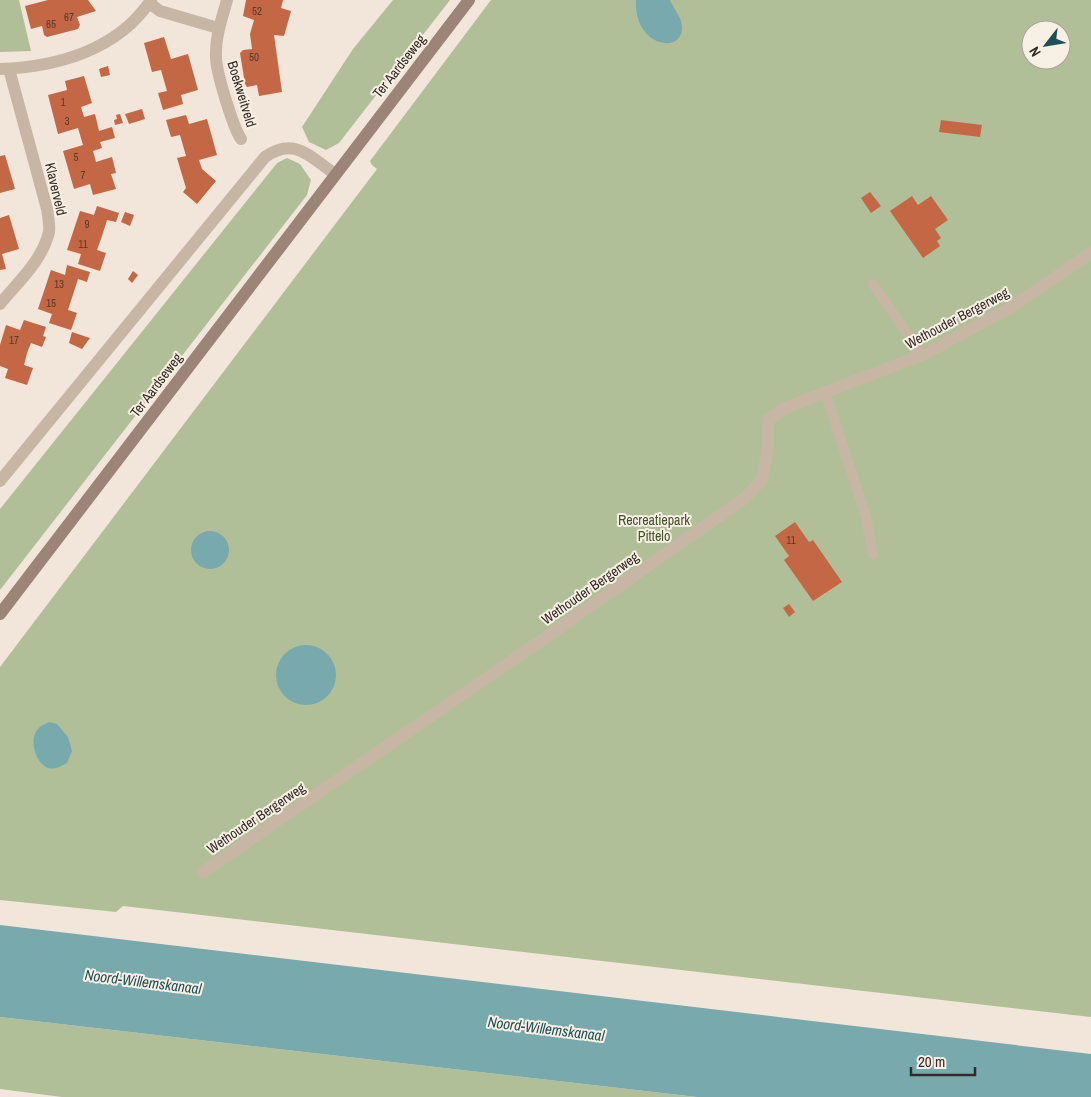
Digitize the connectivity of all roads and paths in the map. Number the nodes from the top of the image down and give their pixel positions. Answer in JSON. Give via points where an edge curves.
{"nodes":[{"id":1,"x":227,"y":0,"type":"edge"},
{"id":2,"x":469,"y":0,"type":"edge"},
{"id":3,"x":150,"y":1,"type":"edge"},
{"id":4,"x":218,"y":28,"type":"junction"},
{"id":5,"x":5,"y":69,"type":"edge"},
{"id":6,"x":241,"y":139,"type":"dead end"},
{"id":7,"x":335,"y":174,"type":"junction"},
{"id":8,"x":1091,"y":253,"type":"edge"},
{"id":9,"x":873,"y":284,"type":"dead end"},
{"id":10,"x":0,"y":304,"type":"edge"},
{"id":11,"x":922,"y":356,"type":"junction"},
{"id":12,"x":825,"y":391,"type":"junction"},
{"id":13,"x":0,"y":481,"type":"edge"},
{"id":14,"x":873,"y":554,"type":"dead end"},
{"id":15,"x":0,"y":614,"type":"edge"},
{"id":16,"x":203,"y":872,"type":"dead end"}],
"edges":[{"from":1,"to":4,"type":"street","name":"Boekweitveld"},
{"from":2,"to":7,"type":"street","name":"Ter Aardseweg"},
{"from":3,"to":4,"type":"street","via":[[160,11]]},
{"from":3,"to":5,"type":"street","via":[[125,28],[96,49],[77,57]]},
{"from":4,"to":6,"type":"street","name":"Boekweitveld","via":[[216,59],[233,124]]},
{"from":5,"to":10,"type":"street","name":"Klaverveld","via":[[47,209],[49,230],[44,248],[35,262]]},
{"from":7,"to":13,"type":"street","via":[[299,149],[275,150],[265,157]]},
{"from":7,"to":15,"type":"street","name":"Ter Aardseweg"},
{"from":8,"to":11,"type":"street","name":"Wethouder Bergerweg","via":[[1010,308]]},
{"from":9,"to":11,"type":"lane"},
{"from":11,"to":12,"type":"street","name":"Wethouder Bergerweg"},
{"from":12,"to":14,"type":"lane","via":[[866,516]]},
{"from":12,"to":16,"type":"street","name":"Wethouder Bergerweg","via":[[785,408],[768,420],[768,449],[762,480],[745,498]]}]}
